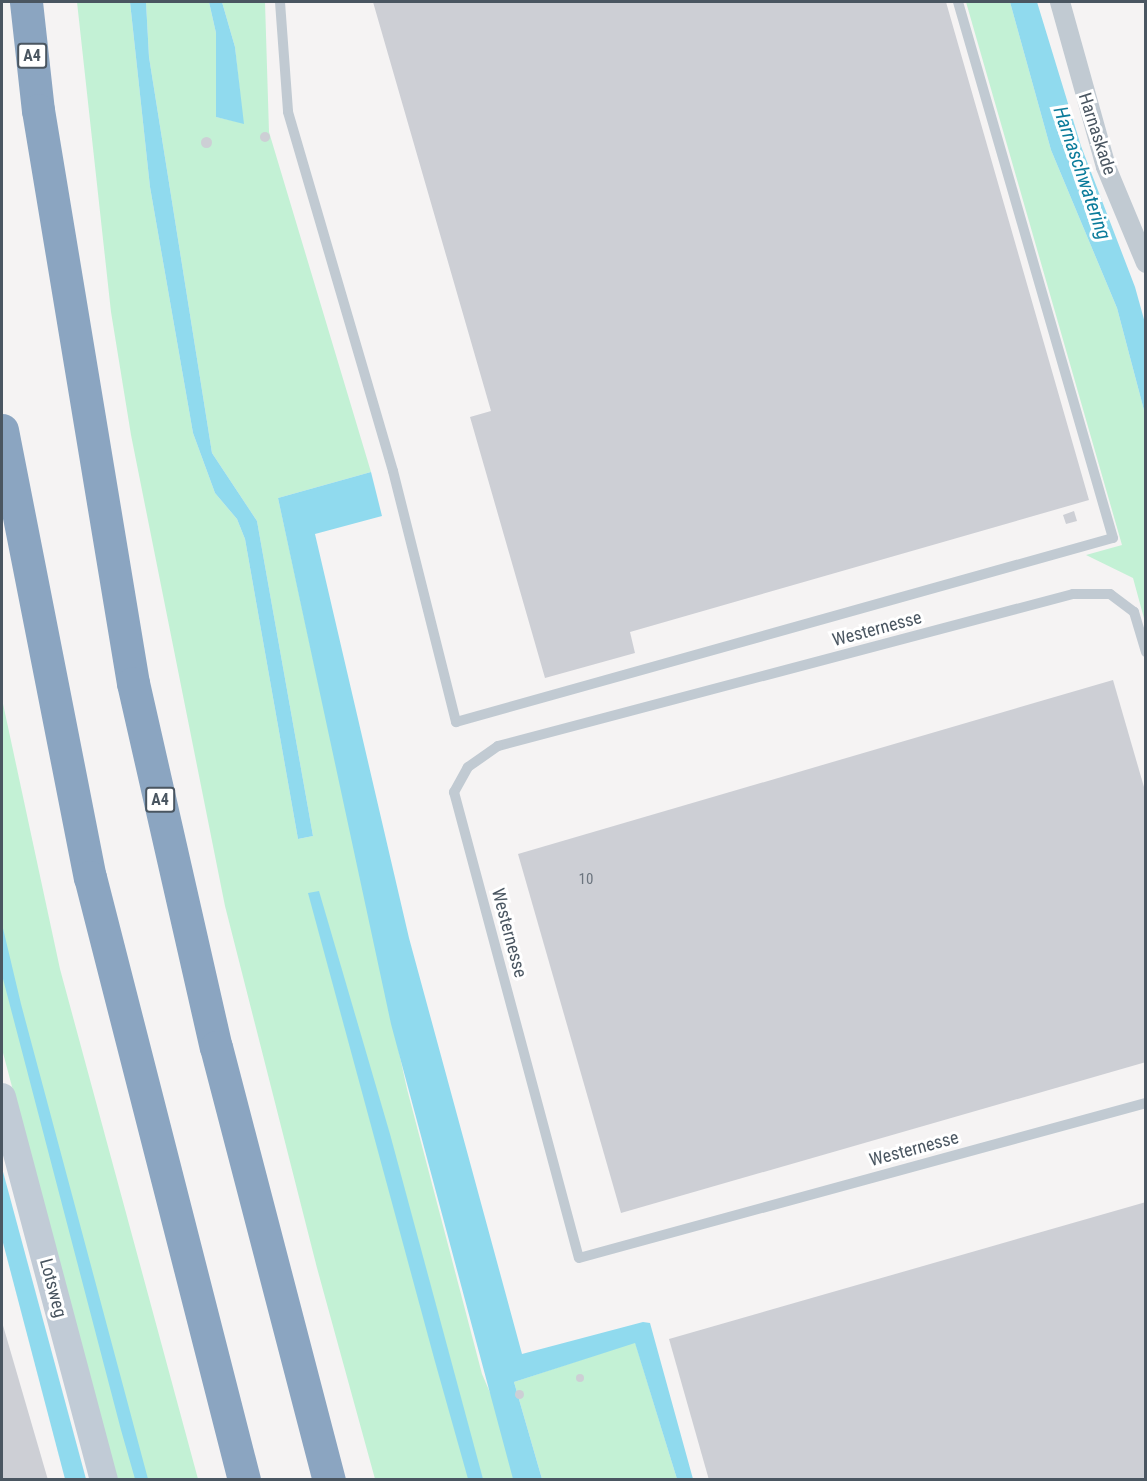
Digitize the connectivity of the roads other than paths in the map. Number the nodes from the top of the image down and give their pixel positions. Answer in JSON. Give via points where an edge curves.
{"nodes":[{"id":1,"x":26,"y":2,"type":"edge"},
{"id":2,"x":41,"y":2,"type":"edge"},
{"id":3,"x":280,"y":2,"type":"edge"},
{"id":4,"x":958,"y":2,"type":"edge"},
{"id":5,"x":1060,"y":2,"type":"edge"},
{"id":6,"x":38,"y":110,"type":"junction"},
{"id":7,"x":1146,"y":263,"type":"edge"},
{"id":8,"x":2,"y":430,"type":"edge"},
{"id":9,"x":1146,"y":652,"type":"edge"},
{"id":10,"x":2,"y":1097,"type":"edge"},
{"id":11,"x":1146,"y":1103,"type":"edge"},
{"id":12,"x":104,"y":1479,"type":"edge"},
{"id":13,"x":244,"y":1479,"type":"edge"},
{"id":14,"x":329,"y":1479,"type":"edge"}],
"edges":[{"from":1,"to":6,"type":"highway","number":"A4"},
{"from":2,"to":6,"type":"highway","number":"A4"},
{"from":3,"to":4,"type":"lane","via":[[288,112],[393,471],[456,722],[1113,538]]},
{"from":5,"to":7,"type":"street","name":"Harnaskade","via":[[1106,167]]},
{"from":6,"to":14,"type":"highway","number":"A4","via":[[133,683],[216,1047]]},
{"from":8,"to":13,"type":"highway","via":[[90,877]]},
{"from":9,"to":11,"type":"lane","name":"Westernesse","via":[[1134,612],[1110,594],[1073,594],[498,746],[468,767],[454,792],[579,1258]]},
{"from":10,"to":12,"type":"street","name":"Lotsweg"}]}
